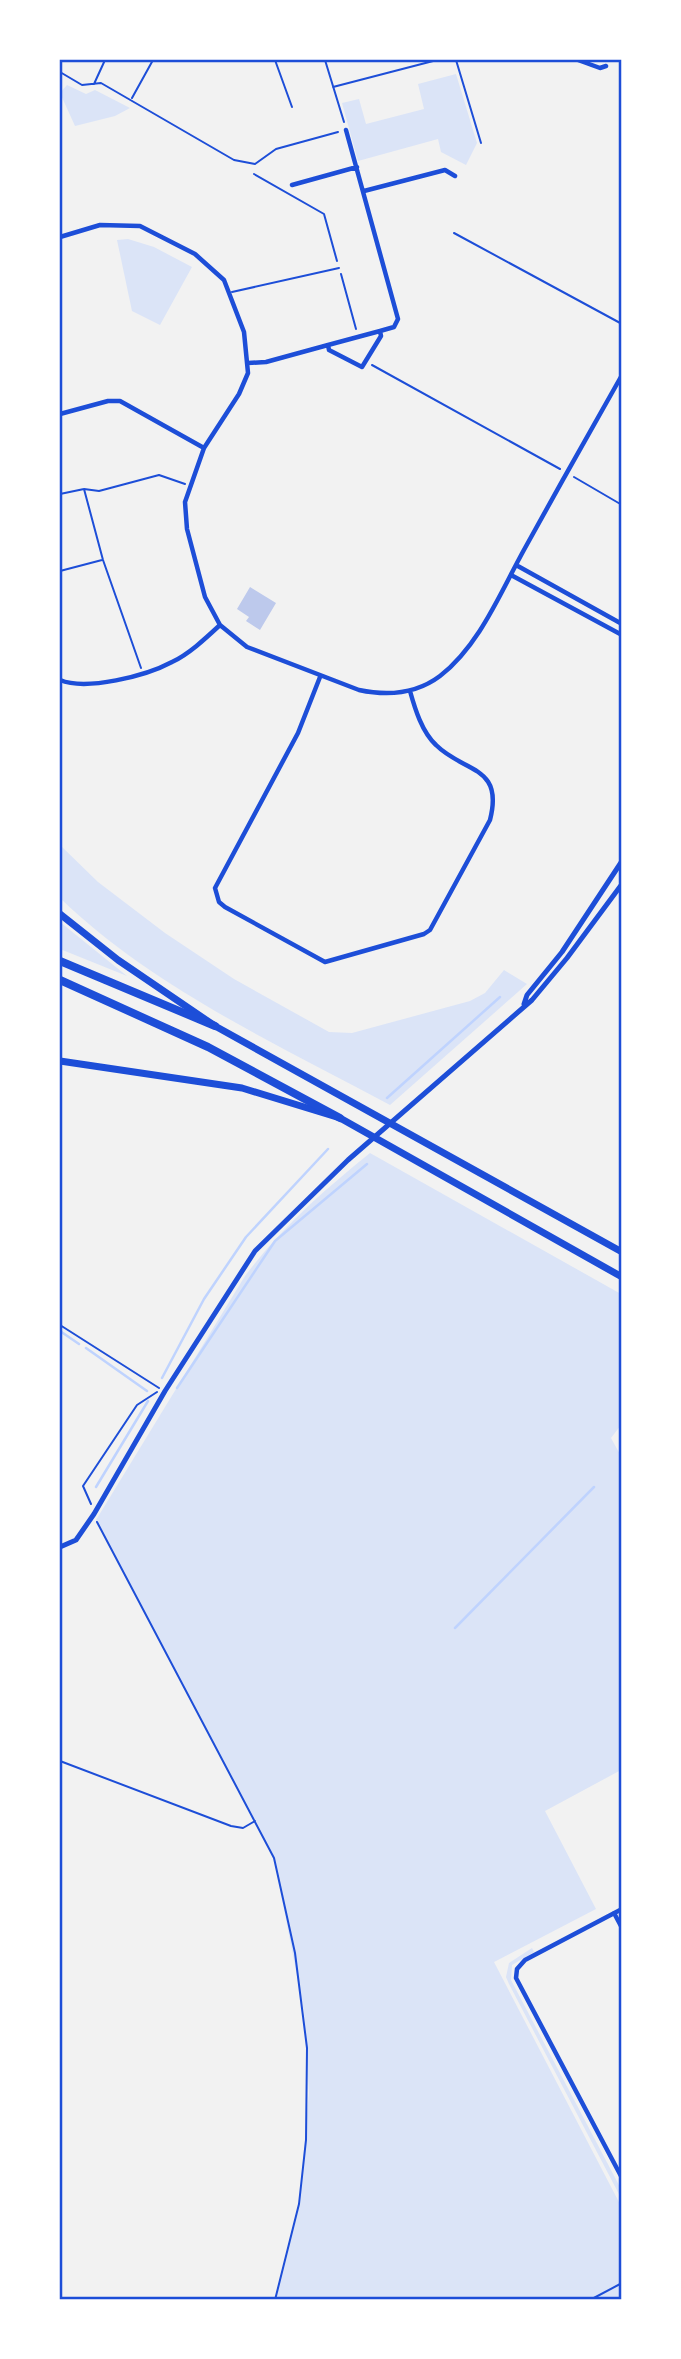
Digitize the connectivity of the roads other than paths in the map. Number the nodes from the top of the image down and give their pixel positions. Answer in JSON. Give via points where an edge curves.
{"nodes":[{"id":1,"x":578,"y":60,"type":"edge"},
{"id":2,"x":606,"y":66,"type":"dead end"},
{"id":3,"x":346,"y":130,"type":"road end"},
{"id":4,"x":357,"y":167,"type":"junction"},
{"id":5,"x":455,"y":176,"type":"dead end"},
{"id":6,"x":292,"y":185,"type":"dead end"},
{"id":7,"x":364,"y":191,"type":"junction"},
{"id":8,"x":60,"y":237,"type":"edge"},
{"id":9,"x":339,"y":268,"type":"road end"},
{"id":10,"x":231,"y":292,"type":"junction"},
{"id":11,"x":380,"y":331,"type":"junction"},
{"id":12,"x":328,"y":345,"type":"junction"},
{"id":13,"x":248,"y":363,"type":"junction"},
{"id":14,"x":621,"y":375,"type":"edge"},
{"id":15,"x":60,"y":414,"type":"edge"},
{"id":16,"x":204,"y":448,"type":"junction"},
{"id":17,"x":516,"y":565,"type":"junction"},
{"id":18,"x":511,"y":575,"type":"junction"},
{"id":19,"x":621,"y":624,"type":"edge"},
{"id":20,"x":220,"y":625,"type":"junction"},
{"id":21,"x":621,"y":635,"type":"edge"},
{"id":22,"x":320,"y":677,"type":"junction"},
{"id":23,"x":60,"y":680,"type":"edge"},
{"id":24,"x":410,"y":691,"type":"junction"},
{"id":25,"x":621,"y":861,"type":"edge"},
{"id":26,"x":621,"y":884,"type":"edge"},
{"id":27,"x":598,"y":898,"type":"junction"},
{"id":28,"x":608,"y":904,"type":"junction"},
{"id":29,"x":60,"y":914,"type":"edge"},
{"id":30,"x":60,"y":961,"type":"edge"},
{"id":31,"x":60,"y":980,"type":"edge"},
{"id":32,"x":524,"y":1004,"type":"junction"},
{"id":33,"x":215,"y":1026,"type":"junction"},
{"id":34,"x":60,"y":1061,"type":"edge"},
{"id":35,"x":340,"y":1118,"type":"junction"},
{"id":36,"x":621,"y":1252,"type":"edge"},
{"id":37,"x":621,"y":1277,"type":"edge"},
{"id":38,"x":60,"y":1547,"type":"edge"},
{"id":39,"x":621,"y":1909,"type":"edge"},
{"id":40,"x":614,"y":1913,"type":"junction"},
{"id":41,"x":621,"y":1928,"type":"edge"},
{"id":42,"x":621,"y":2178,"type":"edge"}],
"edges":[{"from":1,"to":2,"type":"street"},
{"from":3,"to":4,"type":"street"},
{"from":4,"to":6,"type":"street"},
{"from":4,"to":7,"type":"street"},
{"from":5,"to":7,"type":"street","via":[[445,170]]},
{"from":7,"to":11,"type":"street","via":[[398,319],[394,327]]},
{"from":8,"to":10,"type":"street","via":[[100,225],[141,226],[205,261]]},
{"from":9,"to":10,"type":"lane"},
{"from":10,"to":13,"type":"street"},
{"from":11,"to":12,"type":"street"},
{"from":11,"to":12,"type":"street","via":[[367,362],[359,367]]},
{"from":12,"to":13,"type":"street"},
{"from":13,"to":16,"type":"street","via":[[239,394]]},
{"from":14,"to":17,"type":"street"},
{"from":15,"to":16,"type":"street","via":[[120,401]]},
{"from":16,"to":20,"type":"street","via":[[185,502],[187,529],[205,597]]},
{"from":17,"to":18,"type":"street"},
{"from":17,"to":19,"type":"street"},
{"from":18,"to":21,"type":"street"},
{"from":18,"to":24,"type":"street","via":[[463,654],[440,676]]},
{"from":20,"to":22,"type":"street","via":[[247,647]]},
{"from":20,"to":23,"type":"street","via":[[172,662],[81,685]]},
{"from":22,"to":24,"type":"street","via":[[375,693]]},
{"from":22,"to":24,"type":"street","via":[[298,733],[215,888],[225,907],[325,962],[430,930],[491,820],[489,782],[435,744]]},
{"from":25,"to":27,"type":"street"},
{"from":26,"to":28,"type":"street"},
{"from":27,"to":28,"type":"street"},
{"from":27,"to":32,"type":"street"},
{"from":28,"to":32,"type":"street","via":[[541,990]]},
{"from":29,"to":33,"type":"highway","via":[[125,966]]},
{"from":30,"to":33,"type":"highway"},
{"from":31,"to":35,"type":"highway","via":[[208,1046]]},
{"from":32,"to":38,"type":"street","via":[[348,1160],[255,1251],[165,1391],[94,1514],[76,1540]]},
{"from":33,"to":36,"type":"highway"},
{"from":34,"to":35,"type":"highway","via":[[242,1088]]},
{"from":35,"to":37,"type":"highway"},
{"from":39,"to":40,"type":"street"},
{"from":40,"to":41,"type":"street"},
{"from":40,"to":42,"type":"street","via":[[525,1960],[516,1978]]}]}
